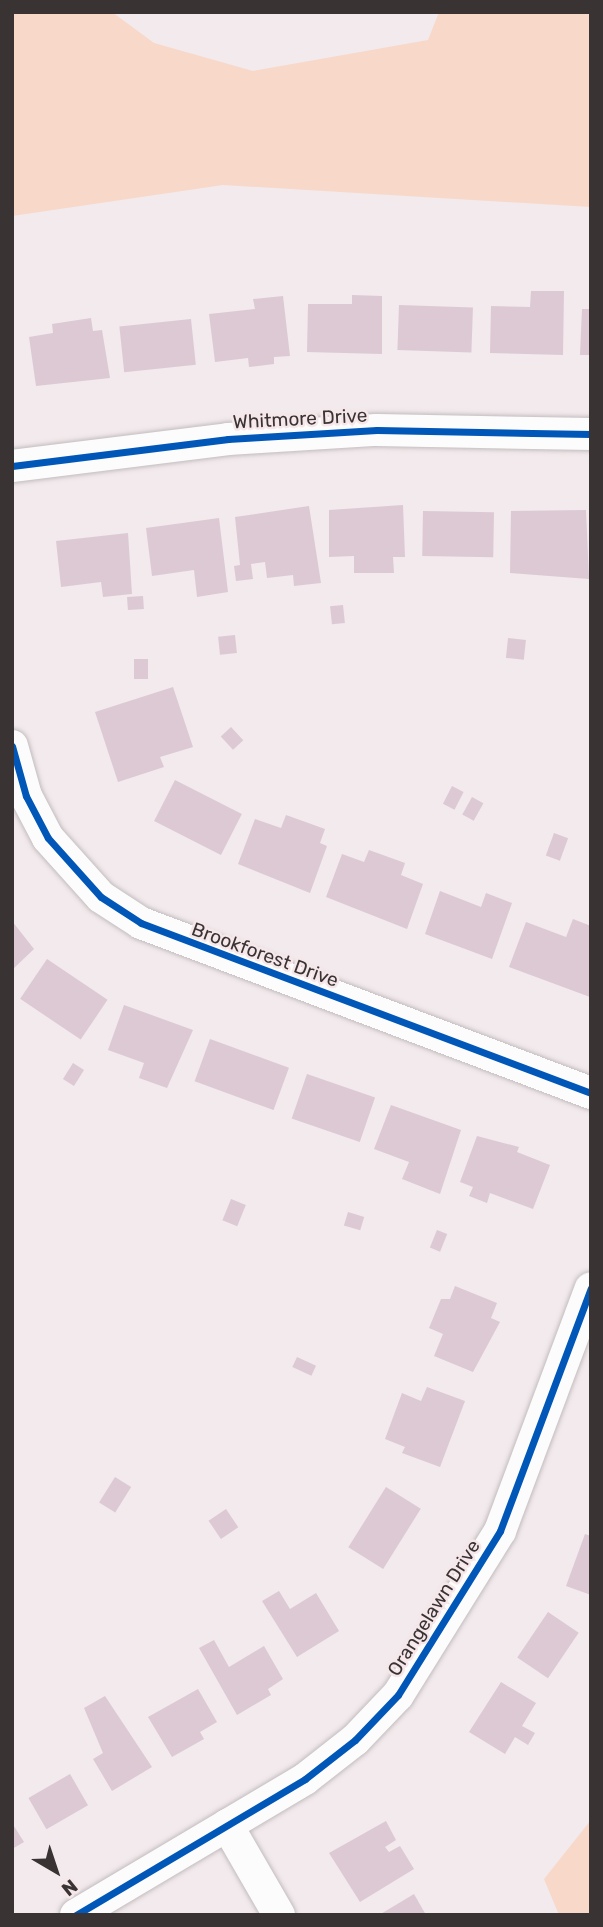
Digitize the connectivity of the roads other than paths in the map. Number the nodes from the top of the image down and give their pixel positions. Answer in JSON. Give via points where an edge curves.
{"nodes":[{"id":1,"x":591,"y":434,"type":"edge"},
{"id":2,"x":12,"y":466,"type":"edge"},
{"id":3,"x":12,"y":746,"type":"edge"},
{"id":4,"x":591,"y":1093,"type":"edge"},
{"id":5,"x":591,"y":1288,"type":"edge"},
{"id":6,"x":227,"y":1825,"type":"junction"},
{"id":7,"x":76,"y":1915,"type":"edge"},
{"id":8,"x":279,"y":1915,"type":"edge"}],
"edges":[{"from":1,"to":2,"type":"street","name":"Whitmore Drive","via":[[377,430],[255,437]]},
{"from":3,"to":4,"type":"street","name":"Brookforest Drive","via":[[26,796],[48,838],[101,897],[141,923]]},
{"from":5,"to":6,"type":"street","name":"Orangelawn Drive","via":[[500,1531],[398,1695],[355,1740],[305,1779]]},
{"from":6,"to":7,"type":"street","name":"Orangelawn Drive"},
{"from":6,"to":8,"type":"street"}]}
